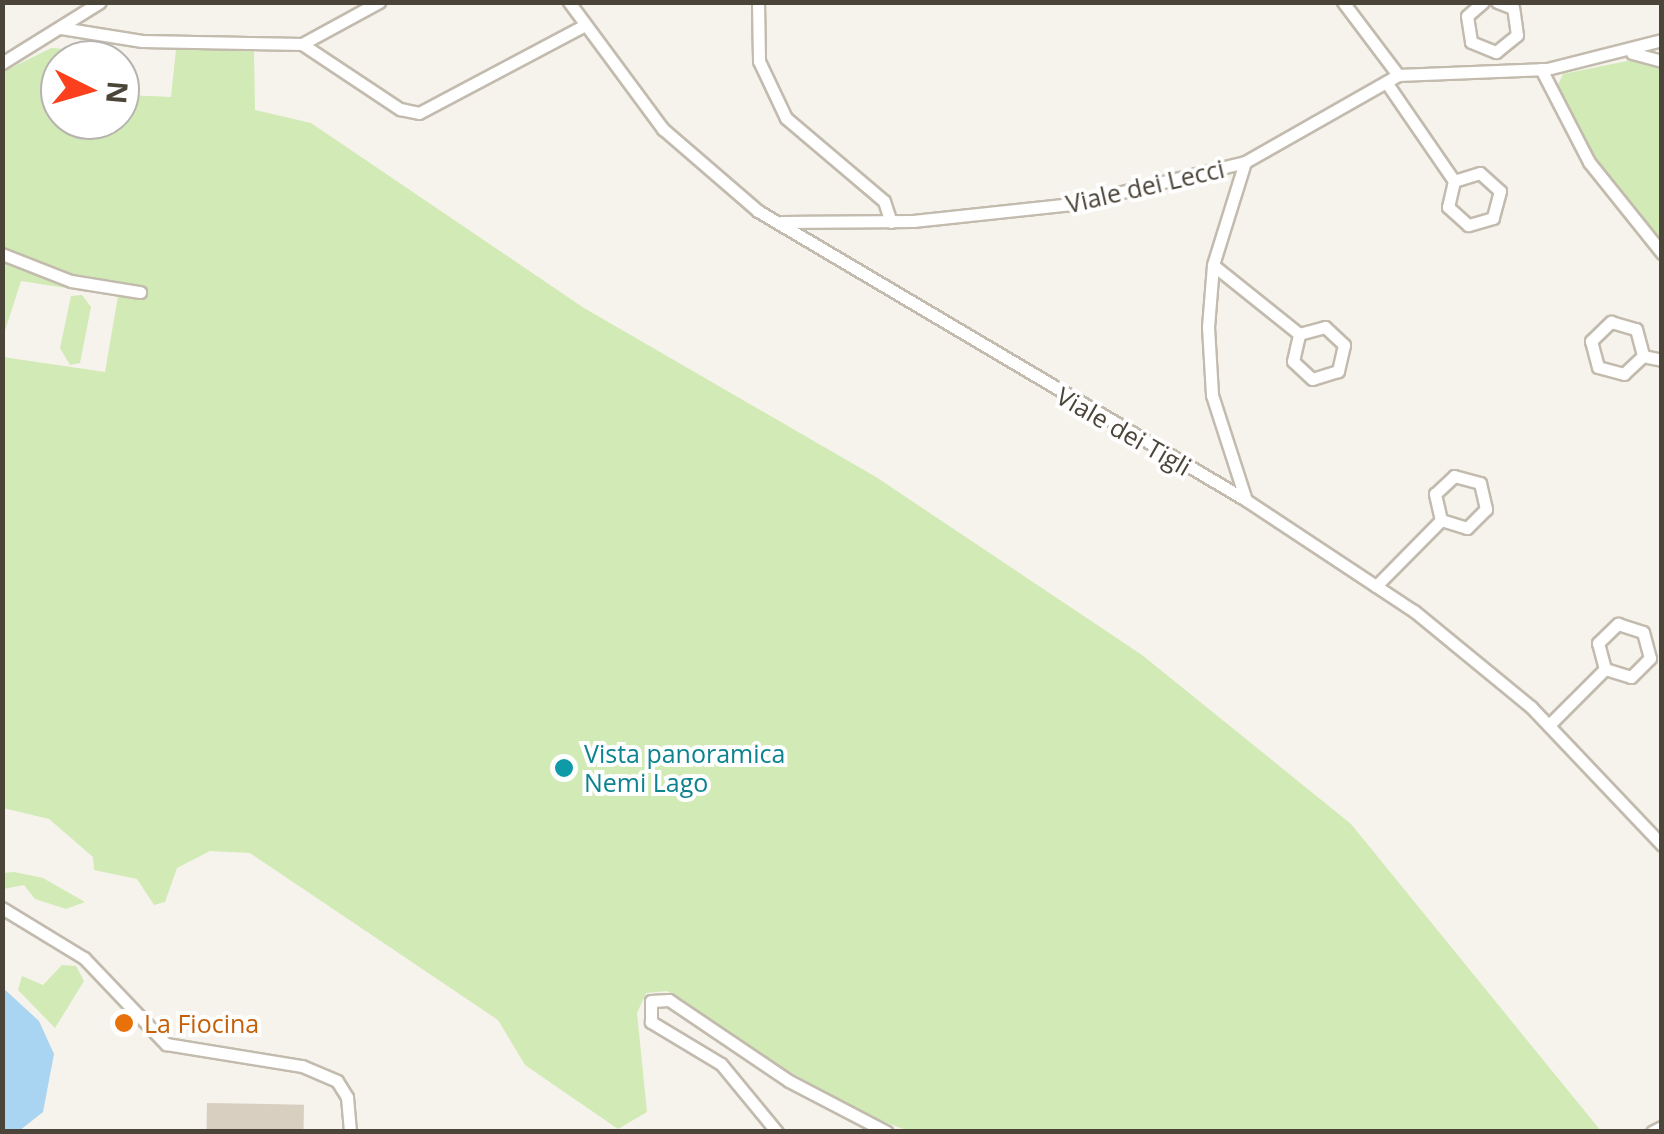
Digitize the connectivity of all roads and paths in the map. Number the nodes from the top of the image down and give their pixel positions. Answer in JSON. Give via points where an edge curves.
{"nodes":[{"id":1,"x":100,"y":2,"type":"edge"},
{"id":2,"x":380,"y":2,"type":"edge"},
{"id":3,"x":568,"y":2,"type":"edge"},
{"id":4,"x":758,"y":2,"type":"edge"},
{"id":5,"x":1343,"y":2,"type":"edge"},
{"id":6,"x":1484,"y":2,"type":"edge"},
{"id":7,"x":1497,"y":2,"type":"edge"},
{"id":8,"x":583,"y":26,"type":"junction"},
{"id":9,"x":60,"y":28,"type":"junction"},
{"id":10,"x":1662,"y":40,"type":"edge"},
{"id":11,"x":302,"y":44,"type":"junction"},
{"id":12,"x":1496,"y":52,"type":"junction"},
{"id":13,"x":1628,"y":52,"type":"junction"},
{"id":14,"x":1662,"y":61,"type":"edge"},
{"id":15,"x":2,"y":63,"type":"edge"},
{"id":16,"x":1540,"y":70,"type":"junction"},
{"id":17,"x":1495,"y":71,"type":"junction"},
{"id":18,"x":1398,"y":75,"type":"junction"},
{"id":19,"x":1386,"y":82,"type":"junction"},
{"id":20,"x":1245,"y":162,"type":"junction"},
{"id":21,"x":1454,"y":180,"type":"junction"},
{"id":22,"x":781,"y":222,"type":"junction"},
{"id":23,"x":890,"y":222,"type":"junction"},
{"id":24,"x":1662,"y":253,"type":"edge"},
{"id":25,"x":2,"y":254,"type":"edge"},
{"id":26,"x":1213,"y":266,"type":"junction"},
{"id":27,"x":140,"y":292,"type":"dead end"},
{"id":28,"x":1299,"y":334,"type":"junction"},
{"id":29,"x":1643,"y":356,"type":"junction"},
{"id":30,"x":1662,"y":360,"type":"edge"},
{"id":31,"x":1246,"y":500,"type":"junction"},
{"id":32,"x":1441,"y":520,"type":"junction"},
{"id":33,"x":1376,"y":586,"type":"junction"},
{"id":34,"x":1605,"y":669,"type":"junction"},
{"id":35,"x":1549,"y":725,"type":"junction"},
{"id":36,"x":1662,"y":845,"type":"edge"},
{"id":37,"x":2,"y":908,"type":"edge"},
{"id":38,"x":1662,"y":1127,"type":"edge"},
{"id":39,"x":350,"y":1132,"type":"edge"},
{"id":40,"x":777,"y":1132,"type":"edge"},
{"id":41,"x":887,"y":1132,"type":"edge"},
{"id":42,"x":1652,"y":1132,"type":"edge"}],
"edges":[{"from":1,"to":9,"type":"street"},
{"from":2,"to":11,"type":"street"},
{"from":3,"to":8,"type":"street","name":"Viale dei Tigli"},
{"from":4,"to":23,"type":"street","via":[[758,61],[786,118],[884,201]]},
{"from":5,"to":18,"type":"street"},
{"from":6,"to":12,"type":"street","via":[[1467,16],[1471,42]]},
{"from":7,"to":12,"type":"street","via":[[1513,8],[1517,35]]},
{"from":8,"to":11,"type":"street","via":[[416,113]]},
{"from":8,"to":22,"type":"street","name":"Viale dei Tigli","via":[[663,129],[758,211]]},
{"from":9,"to":11,"type":"street","via":[[142,41]]},
{"from":9,"to":15,"type":"street"},
{"from":10,"to":13,"type":"street","name":"Viale dei Lecci"},
{"from":12,"to":17,"type":"street"},
{"from":13,"to":14,"type":"street"},
{"from":13,"to":16,"type":"street","name":"Viale dei Lecci"},
{"from":16,"to":17,"type":"street","name":"Viale dei Lecci"},
{"from":16,"to":24,"type":"street","via":[[1588,162]]},
{"from":17,"to":18,"type":"street","name":"Viale dei Lecci"},
{"from":18,"to":19,"type":"street","name":"Viale dei Lecci"},
{"from":19,"to":20,"type":"street","name":"Viale dei Lecci"},
{"from":19,"to":21,"type":"street"},
{"from":20,"to":23,"type":"street","name":"Viale dei Lecci","via":[[1060,206]]},
{"from":20,"to":26,"type":"street"},
{"from":21,"to":21,"type":"street","via":[[1448,207],[1468,225],[1494,218],[1500,191],[1480,173]]},
{"from":22,"to":23,"type":"street","name":"Viale dei Lecci"},
{"from":22,"to":31,"type":"street","name":"Viale dei Tigli","via":[[905,304]]},
{"from":25,"to":27,"type":"street","via":[[79,283]]},
{"from":26,"to":28,"type":"street"},
{"from":26,"to":31,"type":"street","via":[[1210,384]]},
{"from":28,"to":28,"type":"street","via":[[1292,360],[1312,379],[1338,372],[1344,345],[1324,327]]},
{"from":29,"to":29,"type":"street","via":[[1636,330],[1610,322],[1591,341],[1598,367],[1611,371],[1624,374]]},
{"from":29,"to":30,"type":"street"},
{"from":31,"to":33,"type":"street","name":"Viale dei Tigli"},
{"from":32,"to":32,"type":"street","via":[[1467,528],[1486,509],[1480,483],[1454,476],[1435,494]]},
{"from":32,"to":33,"type":"street"},
{"from":33,"to":35,"type":"street","name":"Viale dei Tigli","via":[[1467,650]]},
{"from":34,"to":34,"type":"street","via":[[1631,676],[1650,658],[1644,632],[1618,624],[1598,643]]},
{"from":34,"to":35,"type":"street"},
{"from":35,"to":36,"type":"street","name":"Viale dei Tigli"},
{"from":37,"to":39,"type":"street","via":[[84,958],[166,1044],[302,1066],[336,1082],[347,1097]]},
{"from":38,"to":42,"type":"street"},
{"from":40,"to":41,"type":"street","via":[[721,1064],[651,1022],[651,1000],[674,1003],[778,1074]]}]}
